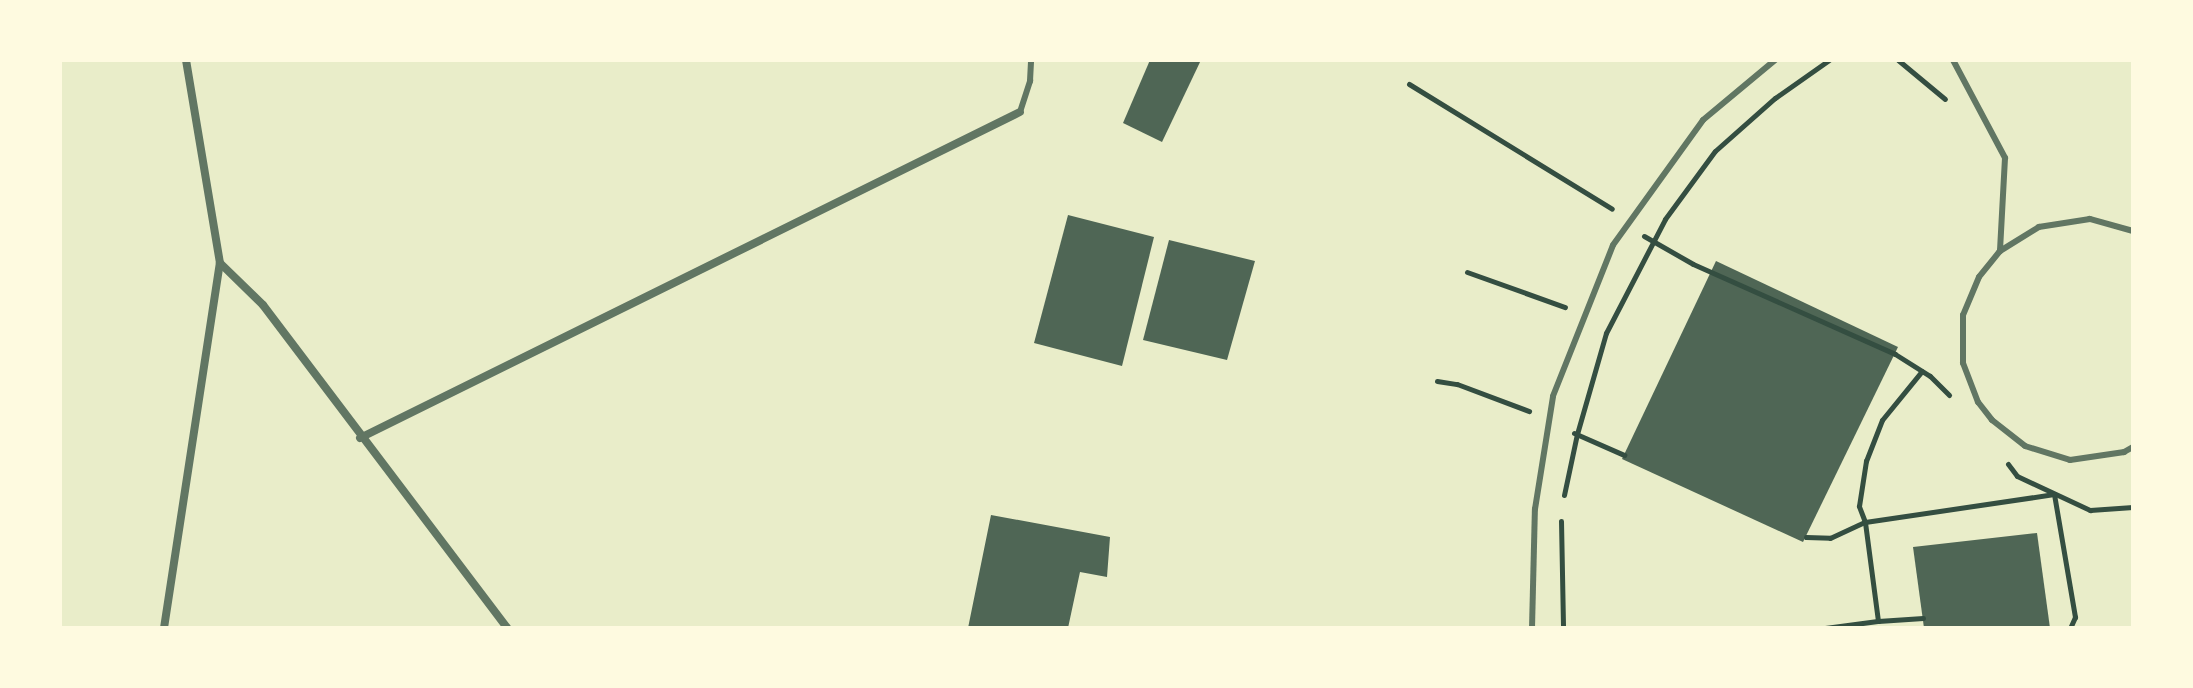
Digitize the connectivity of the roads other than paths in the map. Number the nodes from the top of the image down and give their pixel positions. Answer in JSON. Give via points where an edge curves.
{"nodes":[{"id":1,"x":186,"y":60,"type":"edge"},
{"id":2,"x":1031,"y":60,"type":"edge"},
{"id":3,"x":1775,"y":60,"type":"edge"},
{"id":4,"x":1953,"y":60,"type":"edge"},
{"id":5,"x":1020,"y":112,"type":"joint"},
{"id":6,"x":2133,"y":231,"type":"edge"},
{"id":7,"x":2000,"y":251,"type":"junction"},
{"id":8,"x":220,"y":263,"type":"junction"},
{"id":9,"x":360,"y":438,"type":"junction"},
{"id":10,"x":2133,"y":447,"type":"edge"},
{"id":11,"x":164,"y":628,"type":"edge"},
{"id":12,"x":507,"y":628,"type":"edge"},
{"id":13,"x":1532,"y":628,"type":"edge"}],
"edges":[{"from":1,"to":8,"type":"street"},
{"from":2,"to":5,"type":"lane"},
{"from":3,"to":13,"type":"lane","via":[[1703,120],[1613,245],[1553,396],[1535,509]]},
{"from":4,"to":7,"type":"lane","via":[[2005,158]]},
{"from":5,"to":9,"type":"street"},
{"from":6,"to":7,"type":"lane","via":[[2090,219],[2039,227]]},
{"from":7,"to":10,"type":"lane","via":[[1979,277],[1963,315],[1963,363],[1978,402],[2025,446],[2070,460]]},
{"from":8,"to":9,"type":"street","via":[[263,305]]},
{"from":8,"to":11,"type":"street"},
{"from":9,"to":12,"type":"street"}]}
